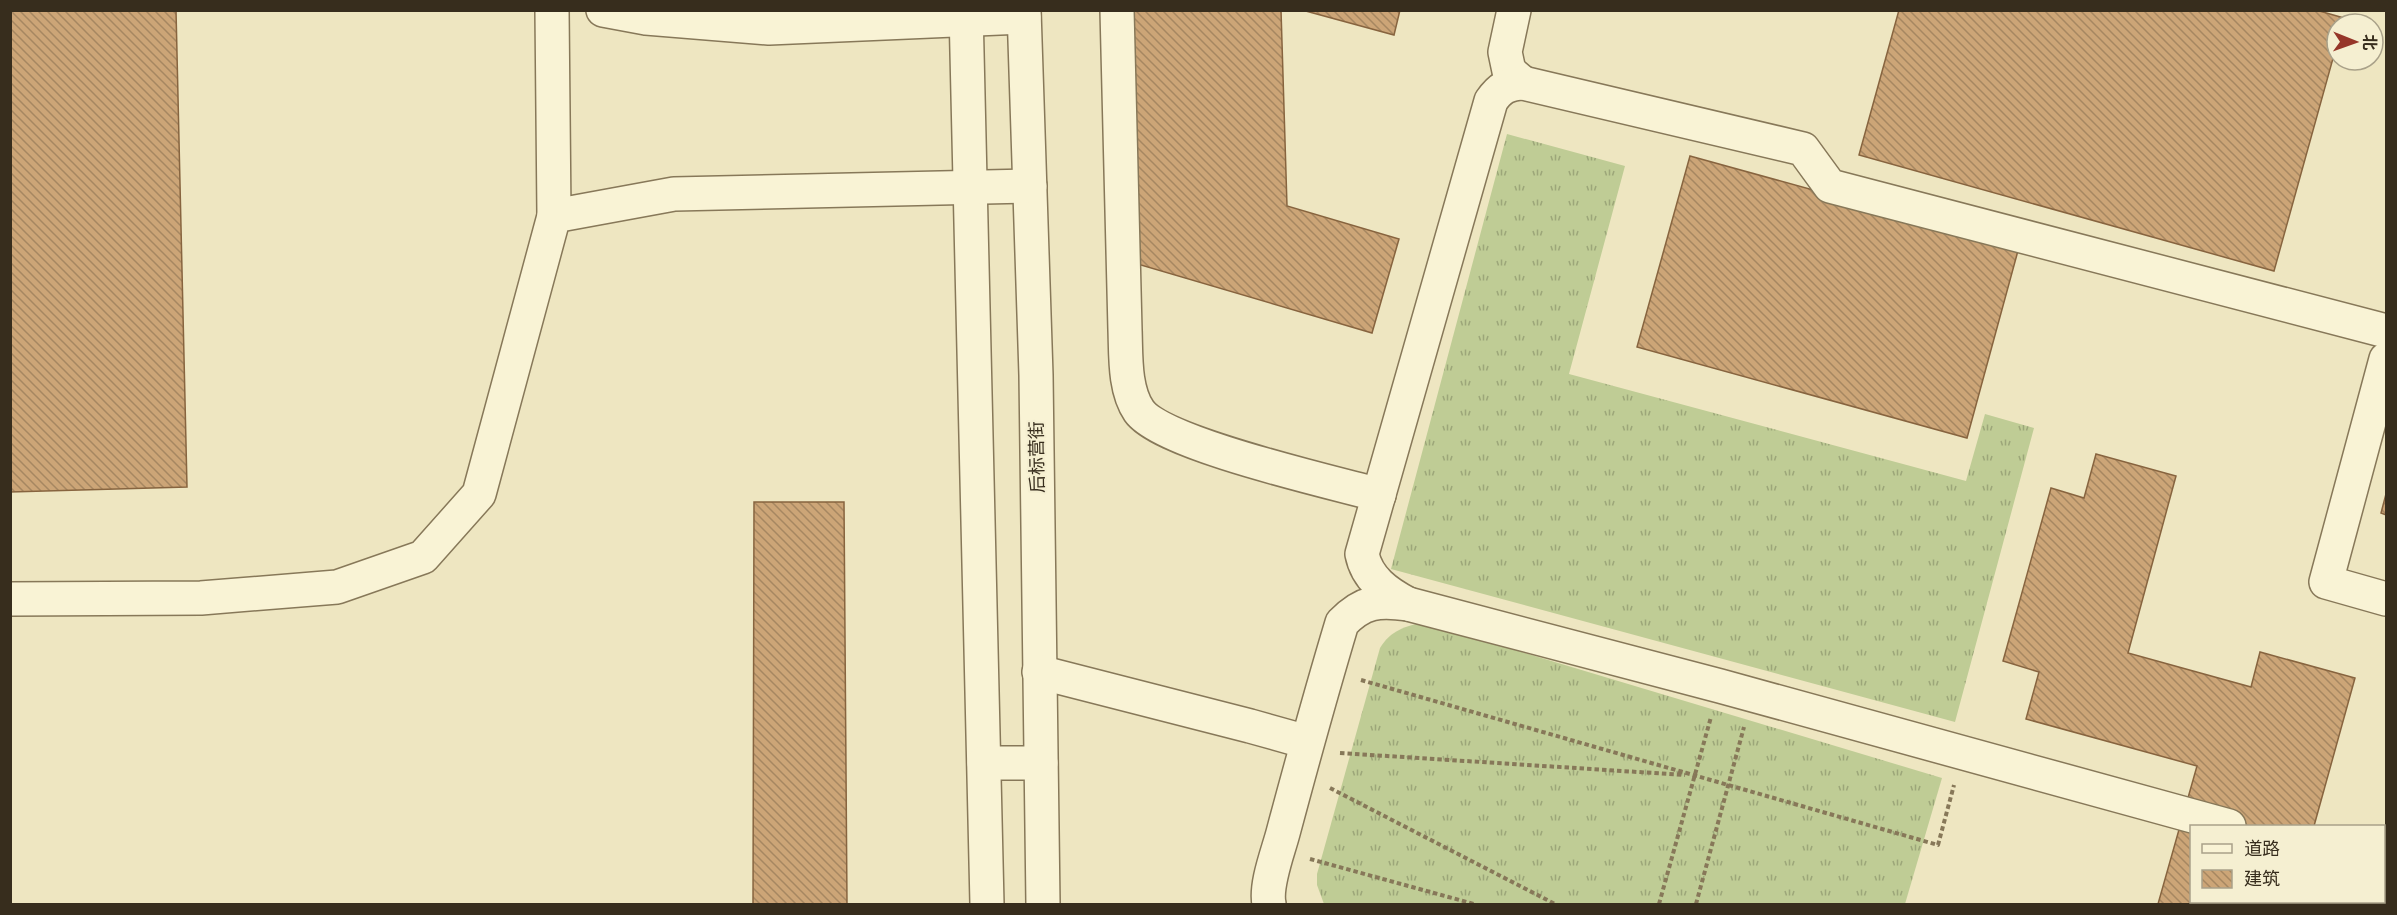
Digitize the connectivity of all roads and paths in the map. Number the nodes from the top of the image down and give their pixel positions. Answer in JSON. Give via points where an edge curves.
{"nodes":[{"id":1,"x":552,"y":10,"type":"edge"},
{"id":2,"x":603,"y":10,"type":"edge"},
{"id":3,"x":1117,"y":10,"type":"edge"},
{"id":4,"x":1514,"y":10,"type":"edge"},
{"id":5,"x":1024,"y":14,"type":"edge"},
{"id":6,"x":966,"y":15,"type":"edge"},
{"id":7,"x":1523,"y":83,"type":"junction"},
{"id":8,"x":1030,"y":186,"type":"junction"},
{"id":9,"x":970,"y":189,"type":"junction"},
{"id":10,"x":554,"y":216,"type":"junction"},
{"id":11,"x":2386,"y":331,"type":"edge"},
{"id":12,"x":2386,"y":359,"type":"edge"},
{"id":13,"x":1379,"y":495,"type":"junction"},
{"id":14,"x":2386,"y":599,"type":"edge"},
{"id":15,"x":10,"y":600,"type":"edge"},
{"id":16,"x":1408,"y":604,"type":"junction"},
{"id":17,"x":1328,"y":670,"type":"junction"},
{"id":18,"x":1039,"y":672,"type":"junction"},
{"id":19,"x":1720,"y":686,"type":"junction"},
{"id":20,"x":1753,"y":695,"type":"junction"},
{"id":21,"x":1307,"y":742,"type":"junction"},
{"id":22,"x":1340,"y":753,"type":"dead end"},
{"id":23,"x":1964,"y":753,"type":"junction"},
{"id":24,"x":984,"y":763,"type":"junction"},
{"id":25,"x":1041,"y":763,"type":"junction"},
{"id":26,"x":1695,"y":776,"type":"junction"},
{"id":27,"x":1728,"y":786,"type":"junction"},
{"id":28,"x":1330,"y":788,"type":"dead end"},
{"id":29,"x":2225,"y":825,"type":"edge"},
{"id":30,"x":1278,"y":851,"type":"junction"},
{"id":31,"x":987,"y":904,"type":"edge"},
{"id":32,"x":1043,"y":904,"type":"edge"},
{"id":33,"x":1269,"y":904,"type":"edge"},
{"id":34,"x":1474,"y":904,"type":"edge"},
{"id":35,"x":1555,"y":904,"type":"edge"},
{"id":36,"x":1659,"y":904,"type":"edge"},
{"id":37,"x":1696,"y":904,"type":"edge"}],
"edges":[{"from":1,"to":10,"type":"street"},
{"from":2,"to":6,"type":"street","via":[[646,18],[770,28]]},
{"from":3,"to":13,"type":"street","via":[[1125,330],[1128,374],[1137,409],[1148,422],[1189,441]]},
{"from":4,"to":7,"type":"street","via":[[1505,52],[1509,71]]},
{"from":5,"to":6,"type":"street"},
{"from":5,"to":8,"type":"street","name":"后标营街"},
{"from":6,"to":9,"type":"street"},
{"from":7,"to":11,"type":"street","via":[[1803,149],[1830,186]]},
{"from":7,"to":13,"type":"street","via":[[1499,89],[1491,101]]},
{"from":8,"to":9,"type":"street"},
{"from":8,"to":18,"type":"street","name":"后标营街"},
{"from":9,"to":10,"type":"street","via":[[674,194]]},
{"from":9,"to":24,"type":"street"},
{"from":10,"to":15,"type":"street","via":[[478,494],[423,557],[337,587],[201,598]]},
{"from":12,"to":14,"type":"street","via":[[2326,582]]},
{"from":13,"to":16,"type":"street","via":[[1362,554],[1368,571],[1380,586]]},
{"from":16,"to":17,"type":"street","via":[[1384,601],[1354,610],[1342,623]]},
{"from":16,"to":19,"type":"street"},
{"from":17,"to":21,"type":"street"},
{"from":17,"to":26,"type":"path"},
{"from":18,"to":21,"type":"street"},
{"from":18,"to":25,"type":"street","name":"后标营街"},
{"from":19,"to":20,"type":"street"},
{"from":19,"to":26,"type":"path"},
{"from":20,"to":23,"type":"street"},
{"from":20,"to":27,"type":"path"},
{"from":21,"to":30,"type":"street"},
{"from":22,"to":26,"type":"path"},
{"from":23,"to":27,"type":"path","via":[[1938,845]]},
{"from":23,"to":29,"type":"street"},
{"from":24,"to":25,"type":"street"},
{"from":24,"to":31,"type":"street"},
{"from":25,"to":32,"type":"street","name":"后标营街"},
{"from":26,"to":27,"type":"path"},
{"from":26,"to":36,"type":"path"},
{"from":27,"to":37,"type":"path"},
{"from":28,"to":35,"type":"path"},
{"from":30,"to":33,"type":"street","via":[[1268,891]]},
{"from":30,"to":34,"type":"path"}]}
